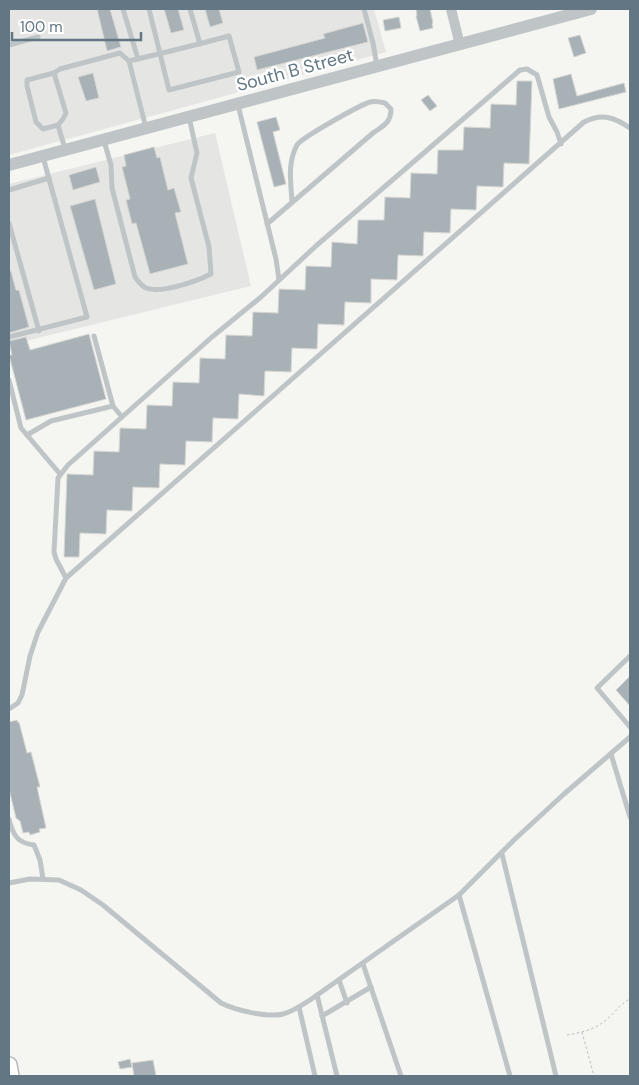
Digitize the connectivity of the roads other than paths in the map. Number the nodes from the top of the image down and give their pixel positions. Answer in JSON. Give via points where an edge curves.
{"nodes":[{"id":1,"x":123,"y":9,"type":"edge"},
{"id":2,"x":149,"y":9,"type":"edge"},
{"id":3,"x":190,"y":9,"type":"edge"},
{"id":4,"x":364,"y":9,"type":"edge"},
{"id":5,"x":451,"y":9,"type":"edge"},
{"id":6,"x":591,"y":9,"type":"edge"},
{"id":7,"x":38,"y":36,"type":"dead end"},
{"id":8,"x":9,"y":44,"type":"edge"},
{"id":9,"x":200,"y":44,"type":"junction"},
{"id":10,"x":460,"y":45,"type":"junction"},
{"id":11,"x":160,"y":54,"type":"junction"},
{"id":12,"x":138,"y":59,"type":"junction"},
{"id":13,"x":129,"y":62,"type":"junction"},
{"id":14,"x":377,"y":67,"type":"junction"},
{"id":15,"x":54,"y":73,"type":"junction"},
{"id":16,"x":238,"y":104,"type":"junction"},
{"id":17,"x":189,"y":117,"type":"junction"},
{"id":18,"x":58,"y":125,"type":"junction"},
{"id":19,"x":146,"y":128,"type":"junction"},
{"id":20,"x":630,"y":128,"type":"edge"},
{"id":21,"x":104,"y":140,"type":"junction"},
{"id":22,"x":561,"y":144,"type":"junction"},
{"id":23,"x":66,"y":150,"type":"junction"},
{"id":24,"x":43,"y":156,"type":"junction"},
{"id":25,"x":9,"y":165,"type":"edge"},
{"id":26,"x":49,"y":178,"type":"junction"},
{"id":27,"x":9,"y":190,"type":"edge"},
{"id":28,"x":292,"y":202,"type":"junction"},
{"id":29,"x":9,"y":223,"type":"edge"},
{"id":30,"x":267,"y":224,"type":"junction"},
{"id":31,"x":279,"y":280,"type":"junction"},
{"id":32,"x":39,"y":331,"type":"junction"},
{"id":33,"x":94,"y":336,"type":"dead end"},
{"id":34,"x":9,"y":337,"type":"edge"},
{"id":35,"x":9,"y":380,"type":"edge"},
{"id":36,"x":113,"y":406,"type":"junction"},
{"id":37,"x":122,"y":417,"type":"junction"},
{"id":38,"x":27,"y":435,"type":"junction"},
{"id":39,"x":60,"y":474,"type":"junction"},
{"id":40,"x":66,"y":578,"type":"junction"},
{"id":41,"x":630,"y":656,"type":"edge"},
{"id":42,"x":9,"y":709,"type":"edge"},
{"id":43,"x":630,"y":727,"type":"edge"},
{"id":44,"x":630,"y":737,"type":"edge"},
{"id":45,"x":611,"y":754,"type":"junction"},
{"id":46,"x":630,"y":817,"type":"edge"},
{"id":47,"x":9,"y":819,"type":"edge"},
{"id":48,"x":502,"y":854,"type":"junction"},
{"id":49,"x":43,"y":879,"type":"junction"},
{"id":50,"x":9,"y":882,"type":"edge"},
{"id":51,"x":459,"y":895,"type":"junction"},
{"id":52,"x":363,"y":964,"type":"junction"},
{"id":53,"x":339,"y":980,"type":"junction"},
{"id":54,"x":371,"y":987,"type":"junction"},
{"id":55,"x":317,"y":995,"type":"junction"},
{"id":56,"x":347,"y":1002,"type":"junction"},
{"id":57,"x":299,"y":1007,"type":"junction"},
{"id":58,"x":322,"y":1016,"type":"junction"},
{"id":59,"x":9,"y":1065,"type":"edge"},
{"id":60,"x":11,"y":1076,"type":"edge"},
{"id":61,"x":315,"y":1076,"type":"edge"},
{"id":62,"x":337,"y":1076,"type":"edge"},
{"id":63,"x":400,"y":1076,"type":"edge"},
{"id":64,"x":510,"y":1076,"type":"edge"},
{"id":65,"x":556,"y":1076,"type":"edge"}],
"edges":[{"from":1,"to":12,"type":"lane"},
{"from":2,"to":11,"type":"lane"},
{"from":3,"to":9,"type":"lane"},
{"from":4,"to":14,"type":"lane"},
{"from":5,"to":10,"type":"street"},
{"from":6,"to":10,"type":"street","name":"South B Street"},
{"from":7,"to":8,"type":"lane"},
{"from":9,"to":11,"type":"lane"},
{"from":9,"to":11,"type":"lane","via":[[230,36],[239,72],[169,90]]},
{"from":10,"to":14,"type":"street","name":"South B Street"},
{"from":11,"to":12,"type":"lane"},
{"from":12,"to":13,"type":"lane"},
{"from":13,"to":15,"type":"lane","via":[[120,53]]},
{"from":13,"to":19,"type":"lane"},
{"from":14,"to":16,"type":"street","name":"South B Street"},
{"from":15,"to":18,"type":"lane","via":[[66,113]]},
{"from":15,"to":18,"type":"lane","via":[[28,80],[27,86],[36,122],[43,129]]},
{"from":16,"to":17,"type":"street","name":"South B Street"},
{"from":16,"to":30,"type":"lane"},
{"from":17,"to":19,"type":"street","name":"South B Street"},
{"from":17,"to":21,"type":"lane","via":[[197,154],[191,178],[209,248],[211,274],[199,280],[159,289],[141,285],[135,276],[112,188],[111,166]]},
{"from":18,"to":23,"type":"lane"},
{"from":19,"to":21,"type":"street","name":"South B Street"},
{"from":20,"to":22,"type":"lane","via":[[610,117],[597,117],[584,122]]},
{"from":21,"to":23,"type":"street","name":"South B Street"},
{"from":22,"to":31,"type":"lane","via":[[537,75],[527,69],[520,70]]},
{"from":22,"to":40,"type":"lane"},
{"from":23,"to":24,"type":"street","name":"South B Street"},
{"from":24,"to":25,"type":"street","name":"South B Street"},
{"from":24,"to":26,"type":"lane"},
{"from":26,"to":27,"type":"lane"},
{"from":26,"to":32,"type":"lane","via":[[87,317]]},
{"from":28,"to":28,"type":"lane","via":[[388,123],[391,109],[385,103],[371,101],[298,143],[291,161]]},
{"from":28,"to":30,"type":"lane"},
{"from":29,"to":32,"type":"lane"},
{"from":30,"to":31,"type":"lane"},
{"from":31,"to":37,"type":"lane"},
{"from":32,"to":34,"type":"lane"},
{"from":33,"to":36,"type":"lane"},
{"from":35,"to":38,"type":"lane","via":[[19,424]]},
{"from":36,"to":37,"type":"lane"},
{"from":36,"to":38,"type":"lane","via":[[45,423]]},
{"from":37,"to":39,"type":"lane"},
{"from":38,"to":39,"type":"lane"},
{"from":39,"to":40,"type":"lane","via":[[55,556]]},
{"from":40,"to":42,"type":"lane","via":[[38,632],[22,695]]},
{"from":41,"to":43,"type":"lane","via":[[597,688]]},
{"from":44,"to":45,"type":"lane"},
{"from":45,"to":46,"type":"lane"},
{"from":45,"to":48,"type":"lane"},
{"from":47,"to":49,"type":"lane","via":[[18,840],[34,845]]},
{"from":48,"to":51,"type":"lane"},
{"from":48,"to":65,"type":"lane"},
{"from":49,"to":50,"type":"lane"},
{"from":49,"to":57,"type":"lane","via":[[59,880],[91,896],[221,1003],[238,1010],[275,1015]]},
{"from":51,"to":52,"type":"lane"},
{"from":51,"to":64,"type":"lane"},
{"from":52,"to":53,"type":"lane"},
{"from":52,"to":54,"type":"lane"},
{"from":53,"to":55,"type":"lane"},
{"from":53,"to":56,"type":"lane"},
{"from":54,"to":56,"type":"lane"},
{"from":54,"to":63,"type":"lane"},
{"from":55,"to":57,"type":"lane"},
{"from":55,"to":58,"type":"lane"},
{"from":56,"to":58,"type":"lane"},
{"from":57,"to":61,"type":"lane"},
{"from":58,"to":62,"type":"lane"},
{"from":59,"to":60,"type":"main road"}]}
